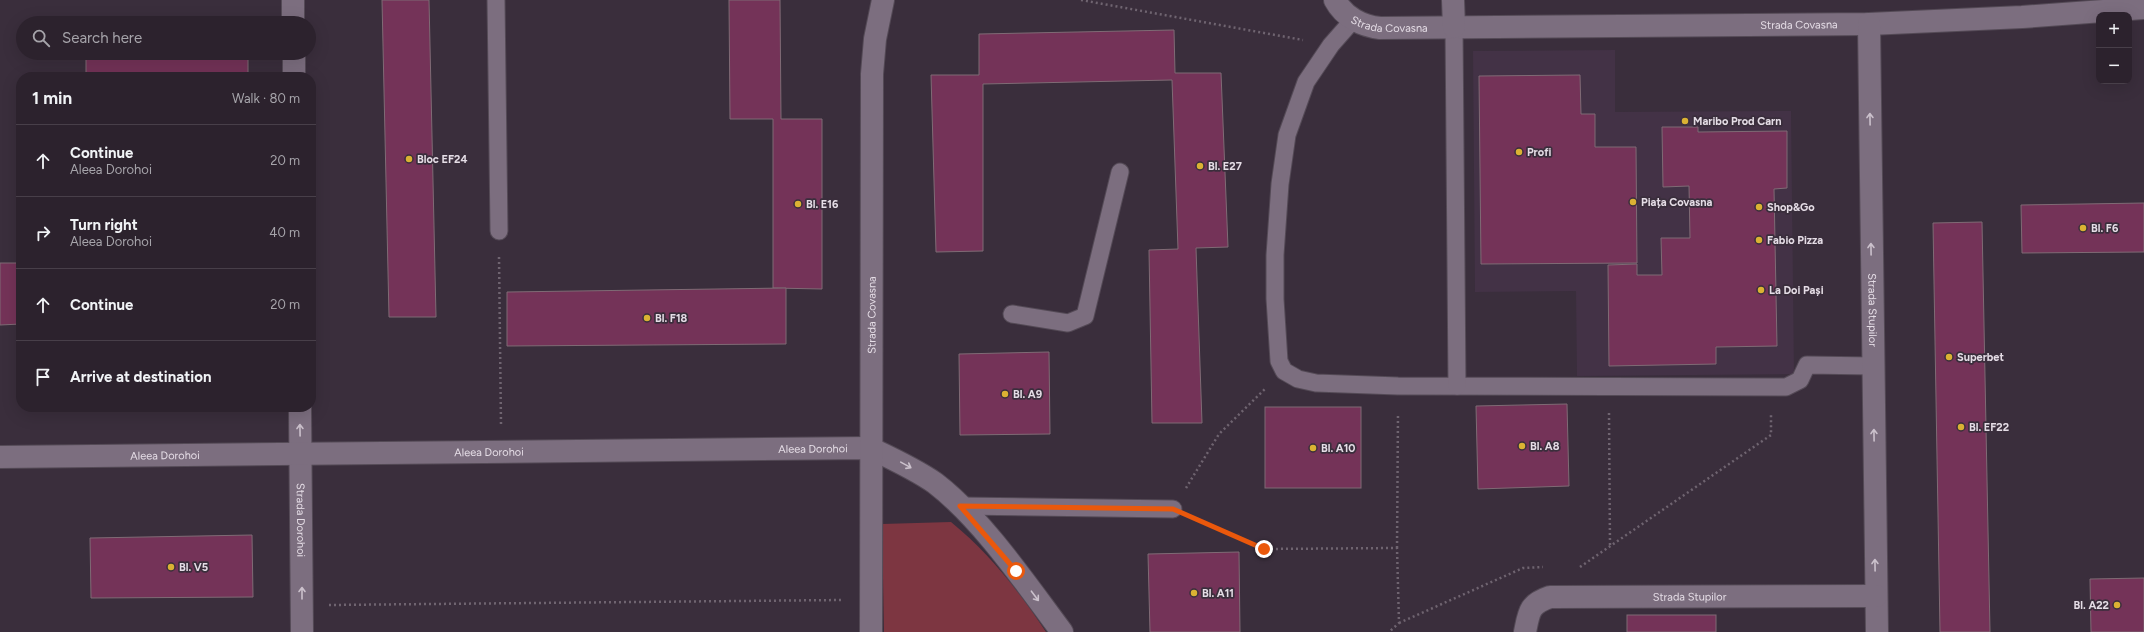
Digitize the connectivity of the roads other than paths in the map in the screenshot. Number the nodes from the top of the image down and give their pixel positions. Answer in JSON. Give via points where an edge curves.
{"nodes":[{"id":1,"x":293,"y":0,"type":"edge"},
{"id":2,"x":496,"y":0,"type":"edge"},
{"id":3,"x":883,"y":0,"type":"edge"},
{"id":4,"x":1335,"y":0,"type":"edge"},
{"id":5,"x":1453,"y":0,"type":"edge"},
{"id":6,"x":2144,"y":8,"type":"edge"},
{"id":7,"x":2022,"y":9,"type":"edge"},
{"id":8,"x":293,"y":16,"type":"edge"},
{"id":9,"x":1353,"y":20,"type":"junction"},
{"id":10,"x":1869,"y":24,"type":"junction"},
{"id":11,"x":1454,"y":27,"type":"junction"},
{"id":12,"x":294,"y":60,"type":"edge"},
{"id":13,"x":294,"y":72,"type":"edge"},
{"id":14,"x":1120,"y":172,"type":"dead end"},
{"id":15,"x":499,"y":231,"type":"road end"},
{"id":16,"x":1012,"y":314,"type":"dead end"},
{"id":17,"x":1873,"y":366,"type":"junction"},
{"id":18,"x":1457,"y":386,"type":"junction"},
{"id":19,"x":300,"y":412,"type":"edge"},
{"id":20,"x":870,"y":448,"type":"junction"},
{"id":21,"x":300,"y":453,"type":"junction"},
{"id":22,"x":0,"y":457,"type":"edge"},
{"id":23,"x":960,"y":506,"type":"junction"},
{"id":24,"x":1173,"y":509,"type":"road end"},
{"id":25,"x":1876,"y":596,"type":"junction"},
{"id":26,"x":302,"y":632,"type":"edge"},
{"id":27,"x":871,"y":632,"type":"edge"},
{"id":28,"x":1062,"y":632,"type":"edge"},
{"id":29,"x":1525,"y":632,"type":"edge"},
{"id":30,"x":1877,"y":632,"type":"edge"}],
"edges":[{"from":1,"to":8,"type":"street"},
{"from":2,"to":15,"type":"lane"},
{"from":3,"to":20,"type":"street","name":"Strada Covasna","via":[[875,39],[872,74]]},
{"from":4,"to":9,"type":"street","name":"Strada Covasna"},
{"from":5,"to":11,"type":"street"},
{"from":6,"to":7,"type":"street","name":"Strada Covasna"},
{"from":7,"to":10,"type":"street","name":"Strada Covasna"},
{"from":9,"to":11,"type":"street","name":"Strada Covasna","via":[[1366,26],[1380,28]]},
{"from":9,"to":18,"type":"lane","via":[[1331,45],[1306,82],[1287,135],[1275,255],[1279,361],[1284,371],[1298,379],[1316,383]]},
{"from":10,"to":11,"type":"street","name":"Strada Covasna"},
{"from":17,"to":10,"type":"street","name":"Strada Stupilor","one_way":true},
{"from":11,"to":18,"type":"lane"},
{"from":12,"to":13,"type":"street"},
{"from":14,"to":16,"type":"lane","via":[[1085,316],[1068,323]]},
{"from":17,"to":18,"type":"lane","via":[[1806,365],[1800,380],[1786,388]]},
{"from":25,"to":17,"type":"street","name":"Strada Stupilor","one_way":true},
{"from":21,"to":19,"type":"street","name":"Strada Dorohoi","one_way":true},
{"from":20,"to":21,"type":"street","name":"Aleea Dorohoi"},
{"from":20,"to":23,"type":"street","name":"Aleea Dorohoi","one_way":true,"via":[[918,472]]},
{"from":20,"to":27,"type":"street","name":"Strada Covasna"},
{"from":21,"to":22,"type":"street","name":"Aleea Dorohoi"},
{"from":26,"to":21,"type":"street","name":"Strada Dorohoi","one_way":true},
{"from":23,"to":24,"type":"lane"},
{"from":23,"to":28,"type":"street","name":"Aleea Dorohoi","one_way":true,"via":[[1016,571]]},
{"from":25,"to":29,"type":"street","name":"Strada Stupilor","via":[[1550,597],[1536,602],[1529,611]]},
{"from":25,"to":30,"type":"street","name":"Strada Stupilor"}]}
